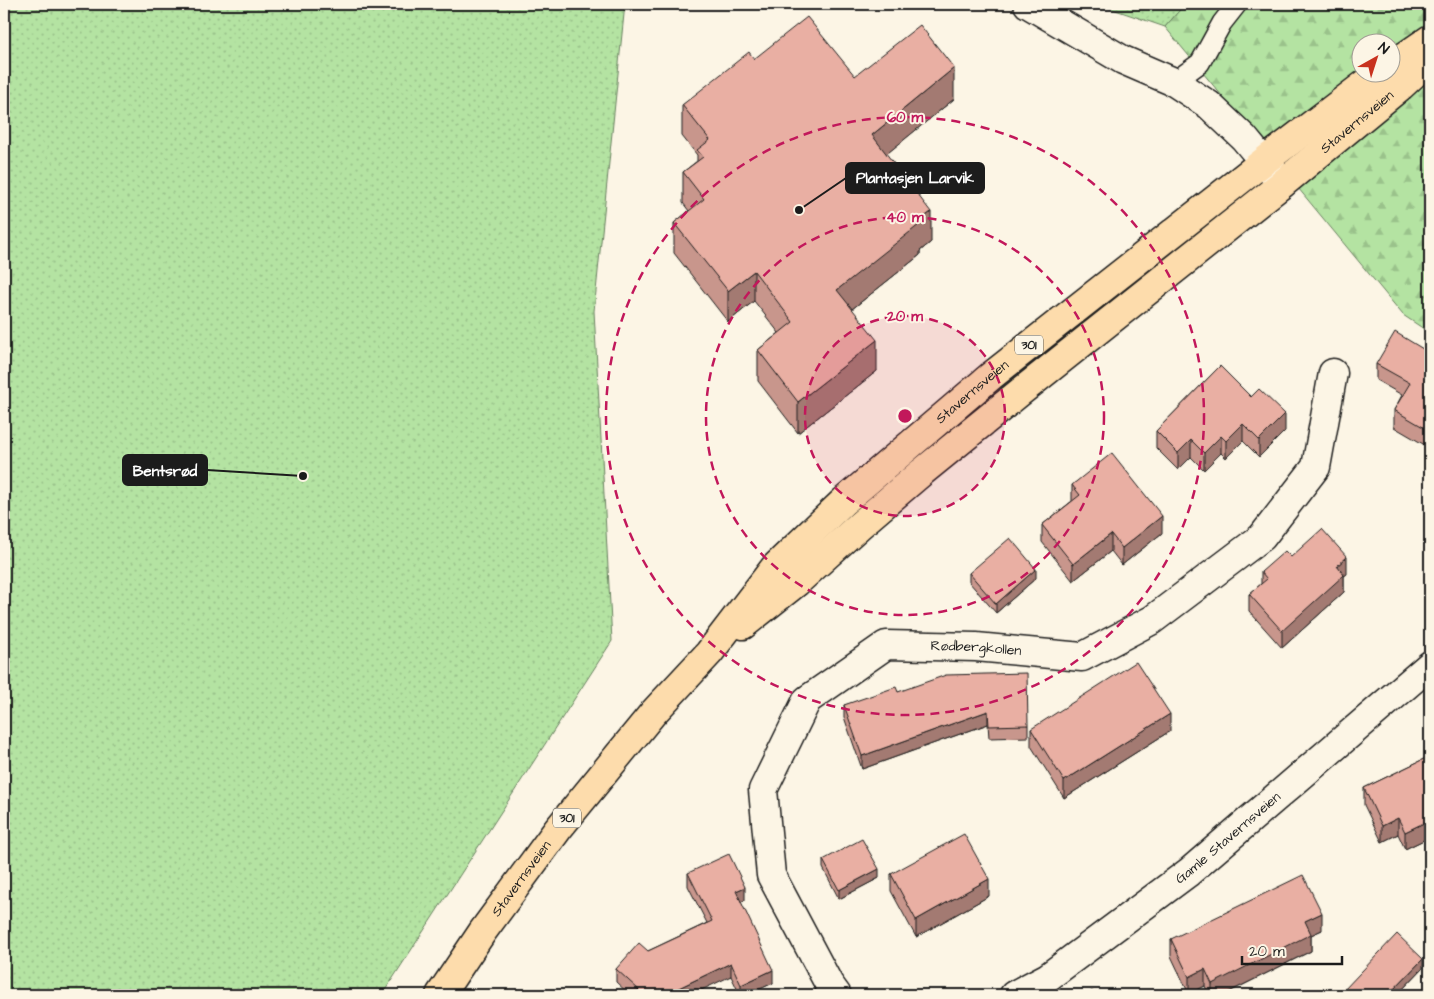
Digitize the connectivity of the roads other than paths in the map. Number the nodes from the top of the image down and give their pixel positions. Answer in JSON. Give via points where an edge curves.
{"nodes":[{"id":1,"x":1028,"y":4,"type":"edge"},
{"id":2,"x":1237,"y":4,"type":"edge"},
{"id":3,"x":1430,"y":40,"type":"edge"},
{"id":4,"x":1402,"y":58,"type":"edge"},
{"id":5,"x":1430,"y":59,"type":"edge"},
{"id":6,"x":1174,"y":82,"type":"junction"},
{"id":7,"x":1368,"y":82,"type":"edge"},
{"id":8,"x":1263,"y":162,"type":"junction"},
{"id":9,"x":1282,"y":184,"type":"junction"},
{"id":10,"x":1333,"y":373,"type":"dead end"},
{"id":11,"x":709,"y":652,"type":"junction"},
{"id":12,"x":1430,"y":666,"type":"edge"},
{"id":13,"x":440,"y":995,"type":"edge"},
{"id":14,"x":837,"y":995,"type":"edge"},
{"id":15,"x":1014,"y":995,"type":"edge"}],
"edges":[{"from":1,"to":6,"type":"street","via":[[1123,60]]},
{"from":2,"to":6,"type":"lane","via":[[1222,23],[1200,63]]},
{"from":3,"to":4,"type":"main road"},
{"from":5,"to":9,"type":"main road","name":"Stavernsveien","number":"301"},
{"from":6,"to":8,"type":"street","via":[[1209,105],[1244,138]]},
{"from":7,"to":8,"type":"main road","name":"Stavernsveien","number":"301"},
{"from":8,"to":9,"type":"street"},
{"from":8,"to":11,"type":"main road","name":"Stavernsveien","number":"301","via":[[990,376],[844,501],[775,567]]},
{"from":9,"to":11,"type":"main road","name":"Stavernsveien","number":"301","via":[[937,460],[797,582]]},
{"from":10,"to":14,"type":"street","name":"Rødbergkollen","via":[[1316,467],[1262,537],[1152,620],[1082,657],[976,647],[886,645],[807,700],[763,790],[771,875]]},
{"from":11,"to":13,"type":"main road","name":"Stavernsveien","number":"301","via":[[647,720],[558,829]]},
{"from":12,"to":15,"type":"street","name":"Gamle Stavernsveien","via":[[1189,872],[1048,977]]}]}
